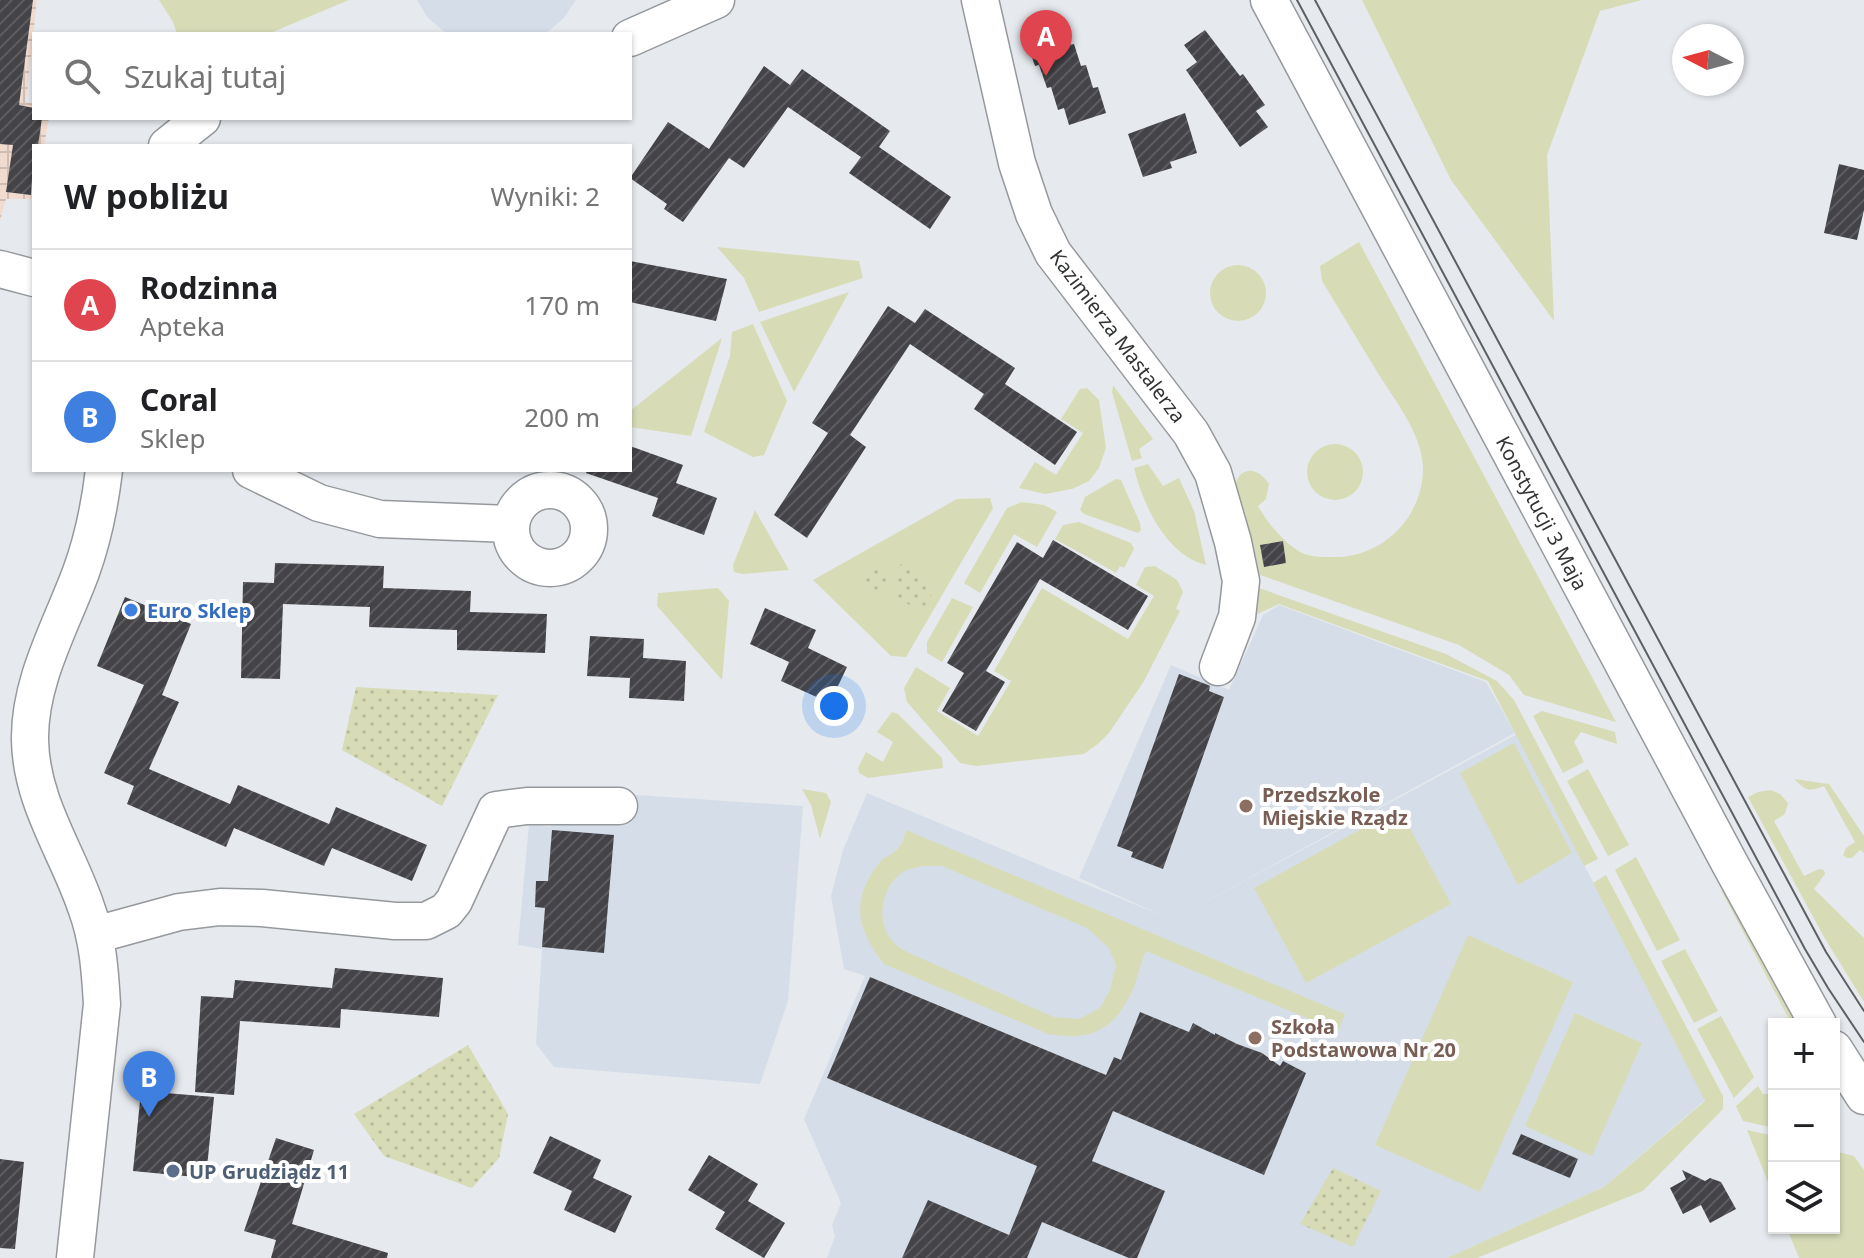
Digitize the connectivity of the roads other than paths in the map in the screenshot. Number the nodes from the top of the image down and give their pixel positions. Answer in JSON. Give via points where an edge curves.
{"nodes":[{"id":1,"x":716,"y":0,"type":"edge"},
{"id":2,"x":980,"y":0,"type":"edge"},
{"id":3,"x":1269,"y":0,"type":"edge"},
{"id":4,"x":632,"y":37,"type":"edge"},
{"id":5,"x":200,"y":120,"type":"edge"},
{"id":6,"x":170,"y":144,"type":"edge"},
{"id":7,"x":104,"y":472,"type":"edge"},
{"id":8,"x":255,"y":472,"type":"edge"},
{"id":9,"x":511,"y":524,"type":"dead end"},
{"id":10,"x":1218,"y":667,"type":"dead end"},
{"id":11,"x":619,"y":806,"type":"dead end"},
{"id":12,"x":95,"y":935,"type":"junction"},
{"id":13,"x":1815,"y":1018,"type":"edge"},
{"id":14,"x":1840,"y":1058,"type":"edge"},
{"id":15,"x":1864,"y":1096,"type":"edge"},
{"id":16,"x":75,"y":1258,"type":"edge"}],
"edges":[{"from":1,"to":4,"type":"street"},
{"from":2,"to":10,"type":"street","name":"Kazimierza Mastalerza","via":[[1017,163],[1053,253],[1191,433],[1213,473],[1241,581],[1237,617]]},
{"from":3,"to":13,"type":"street","name":"Konstytucji 3 Maja"},
{"from":5,"to":6,"type":"street"},
{"from":7,"to":12,"type":"street","via":[[83,568],[34,700],[30,738],[33,776]]},
{"from":8,"to":9,"type":"street","via":[[319,503],[380,519]]},
{"from":11,"to":12,"type":"street","via":[[496,810],[454,901],[426,921],[220,907],[179,912]]},
{"from":12,"to":16,"type":"street","via":[[102,1004]]},
{"from":14,"to":15,"type":"street"}]}
